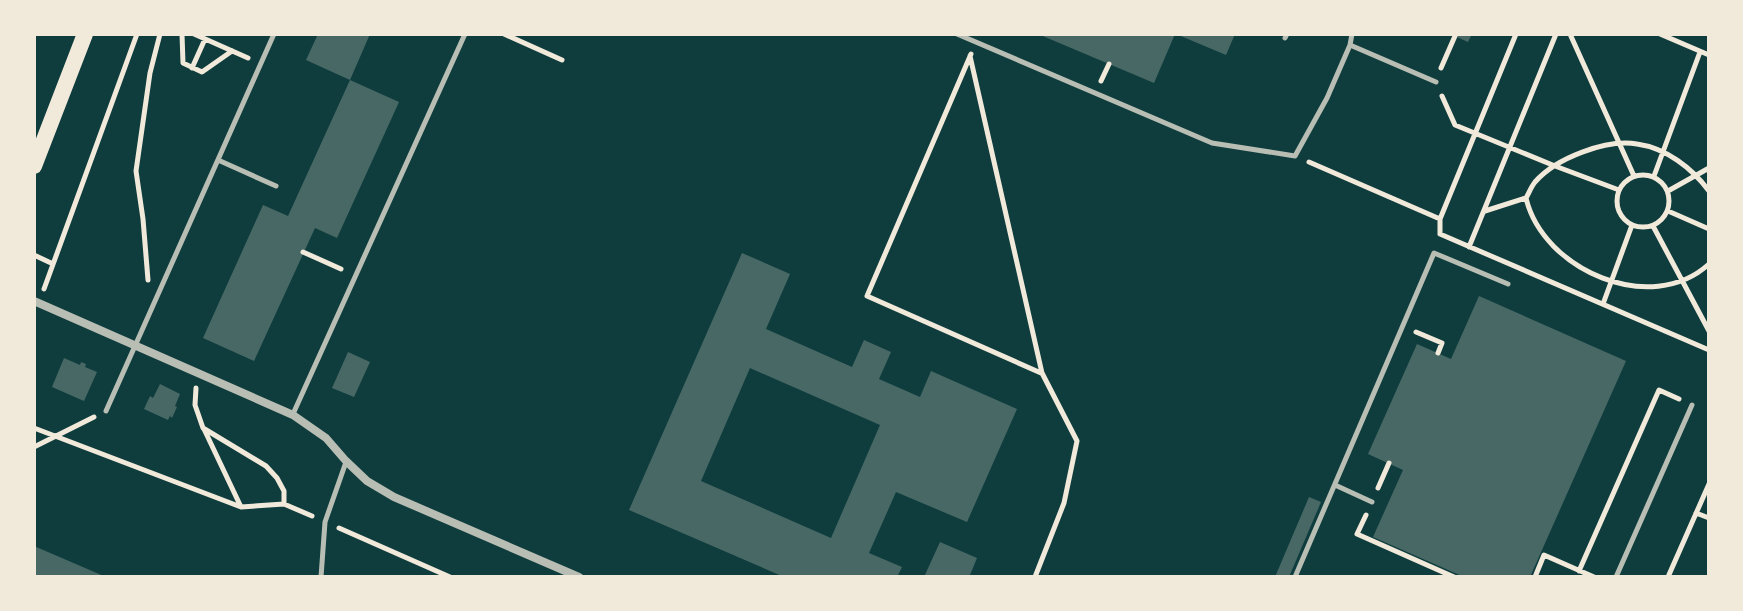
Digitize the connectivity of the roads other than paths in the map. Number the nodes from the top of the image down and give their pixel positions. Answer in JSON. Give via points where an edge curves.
{"nodes":[{"id":1,"x":85,"y":34,"type":"edge"},
{"id":2,"x":274,"y":34,"type":"edge"},
{"id":3,"x":465,"y":34,"type":"edge"},
{"id":4,"x":957,"y":34,"type":"edge"},
{"id":5,"x":1352,"y":34,"type":"edge"},
{"id":6,"x":1350,"y":45,"type":"junction"},
{"id":7,"x":1436,"y":82,"type":"road end"},
{"id":8,"x":218,"y":160,"type":"junction"},
{"id":9,"x":34,"y":166,"type":"edge"},
{"id":10,"x":276,"y":186,"type":"dead end"},
{"id":11,"x":1508,"y":284,"type":"dead end"},
{"id":12,"x":37,"y":302,"type":"edge"},
{"id":13,"x":136,"y":345,"type":"junction"},
{"id":14,"x":1692,"y":405,"type":"road end"},
{"id":15,"x":106,"y":411,"type":"road end"},
{"id":16,"x":293,"y":415,"type":"junction"},
{"id":17,"x":346,"y":461,"type":"junction"},
{"id":18,"x":1335,"y":485,"type":"junction"},
{"id":19,"x":1372,"y":502,"type":"road end"},
{"id":20,"x":321,"y":577,"type":"edge"},
{"id":21,"x":579,"y":577,"type":"edge"},
{"id":22,"x":1295,"y":577,"type":"edge"},
{"id":23,"x":1616,"y":577,"type":"edge"}],
"edges":[{"from":1,"to":9,"type":"main road"},
{"from":2,"to":8,"type":"lane"},
{"from":3,"to":16,"type":"lane"},
{"from":4,"to":6,"type":"lane","via":[[1212,143],[1295,156]]},
{"from":5,"to":6,"type":"lane"},
{"from":6,"to":7,"type":"lane"},
{"from":8,"to":10,"type":"lane"},
{"from":8,"to":13,"type":"lane"},
{"from":11,"to":18,"type":"lane","via":[[1434,253]]},
{"from":12,"to":13,"type":"street"},
{"from":13,"to":15,"type":"lane"},
{"from":13,"to":16,"type":"street"},
{"from":14,"to":23,"type":"lane"},
{"from":16,"to":17,"type":"street","via":[[326,438]]},
{"from":17,"to":20,"type":"lane","via":[[325,522]]},
{"from":17,"to":21,"type":"street","via":[[394,497]]},
{"from":18,"to":19,"type":"lane"},
{"from":18,"to":22,"type":"lane"}]}
